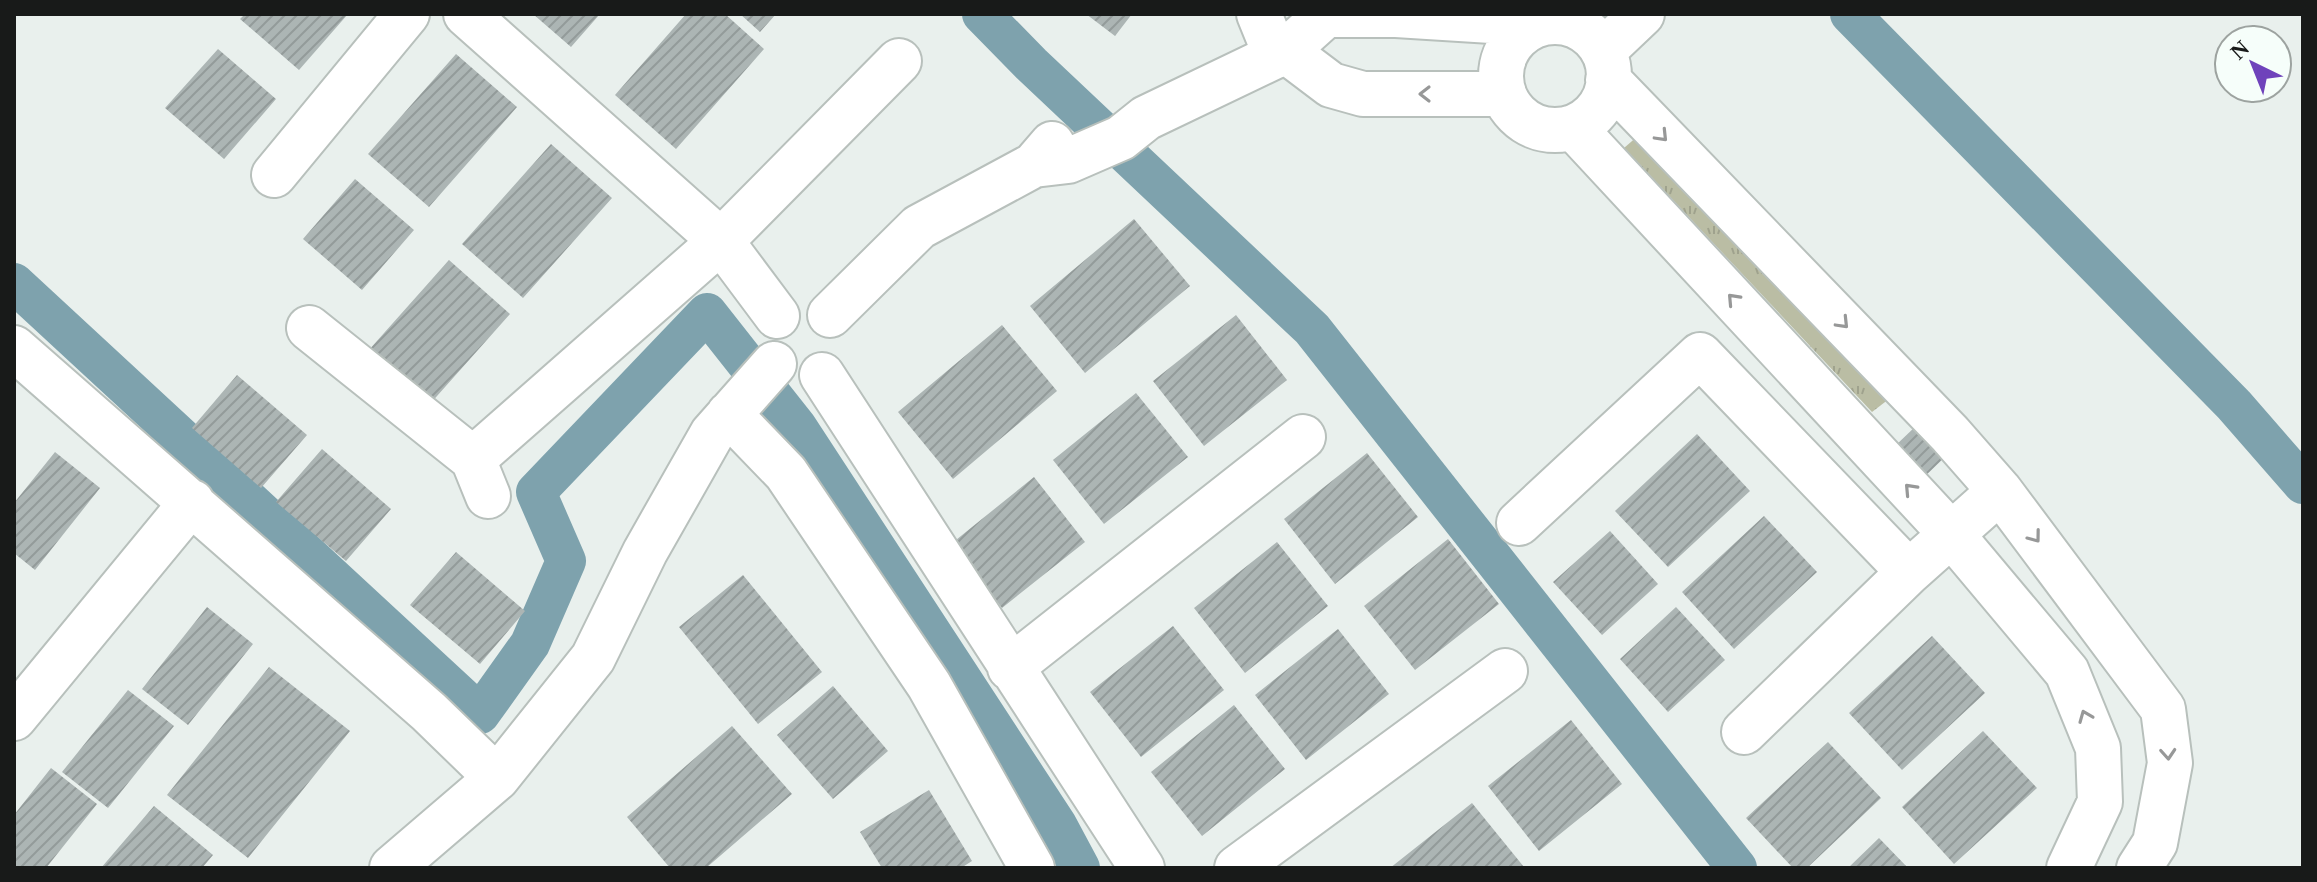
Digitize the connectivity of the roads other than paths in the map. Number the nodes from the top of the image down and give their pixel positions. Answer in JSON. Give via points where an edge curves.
{"nodes":[{"id":1,"x":407,"y":14,"type":"edge"},
{"id":2,"x":466,"y":14,"type":"edge"},
{"id":3,"x":1259,"y":14,"type":"edge"},
{"id":4,"x":1642,"y":14,"type":"edge"},
{"id":5,"x":1583,"y":39,"type":"edge"},
{"id":6,"x":1281,"y":53,"type":"junction"},
{"id":7,"x":899,"y":61,"type":"dead end"},
{"id":8,"x":1503,"y":94,"type":"junction"},
{"id":9,"x":1573,"y":127,"type":"junction"},
{"id":10,"x":274,"y":175,"type":"dead end"},
{"id":11,"x":721,"y":241,"type":"junction"},
{"id":12,"x":830,"y":315,"type":"junction"},
{"id":13,"x":777,"y":316,"type":"junction"},
{"id":14,"x":309,"y":328,"type":"dead end"},
{"id":15,"x":14,"y":348,"type":"edge"},
{"id":16,"x":774,"y":364,"type":"junction"},
{"id":17,"x":822,"y":375,"type":"junction"},
{"id":18,"x":729,"y":414,"type":"junction"},
{"id":19,"x":1303,"y":437,"type":"dead end"},
{"id":20,"x":2000,"y":491,"type":"junction"},
{"id":21,"x":192,"y":502,"type":"junction"},
{"id":22,"x":1519,"y":523,"type":"dead end"},
{"id":23,"x":1952,"y":535,"type":"junction"},
{"id":24,"x":1909,"y":572,"type":"junction"},
{"id":25,"x":1010,"y":668,"type":"junction"},
{"id":26,"x":1505,"y":671,"type":"dead end"},
{"id":27,"x":14,"y":718,"type":"edge"},
{"id":28,"x":1744,"y":732,"type":"dead end"},
{"id":29,"x":497,"y":778,"type":"junction"},
{"id":30,"x":392,"y":868,"type":"edge"},
{"id":31,"x":1032,"y":868,"type":"edge"},
{"id":32,"x":1142,"y":868,"type":"edge"},
{"id":33,"x":1237,"y":868,"type":"edge"},
{"id":34,"x":2069,"y":868,"type":"edge"},
{"id":35,"x":2139,"y":868,"type":"edge"}],
"edges":[{"from":1,"to":10,"type":"street"},
{"from":2,"to":11,"type":"street"},
{"from":3,"to":6,"type":"street"},
{"from":4,"to":5,"type":"street"},
{"from":5,"to":6,"type":"street","via":[[1396,15],[1326,15]]},
{"from":5,"to":8,"type":"street","via":[[1522,32],[1502,60]]},
{"from":5,"to":9,"type":"street","via":[[1601,105]]},
{"from":5,"to":20,"type":"street","one_way":true},
{"from":8,"to":6,"type":"street","one_way":true,"via":[[1363,94],[1331,85]]},
{"from":6,"to":12,"type":"street","via":[[1146,118],[1121,138],[1068,161],[1034,165],[919,227]]},
{"from":7,"to":11,"type":"street"},
{"from":8,"to":9,"type":"street","via":[[1523,121],[1539,128]]},
{"from":23,"to":9,"type":"street","one_way":true},
{"from":11,"to":13,"type":"street"},
{"from":11,"to":14,"type":"street","via":[[480,477]]},
{"from":12,"to":13,"type":"street","via":[[821,308],[797,305]]},
{"from":12,"to":17,"type":"street","via":[[841,347]]},
{"from":13,"to":16,"type":"street","via":[[767,339]]},
{"from":15,"to":21,"type":"street"},
{"from":16,"to":17,"type":"street","via":[[794,378]]},
{"from":16,"to":18,"type":"street"},
{"from":17,"to":25,"type":"street"},
{"from":18,"to":29,"type":"street","via":[[712,434],[645,552],[593,658]]},
{"from":18,"to":31,"type":"street","via":[[786,473],[929,685]]},
{"from":19,"to":25,"type":"street"},
{"from":20,"to":23,"type":"street"},
{"from":20,"to":35,"type":"street","one_way":true,"via":[[2163,709],[2170,763],[2155,843]]},
{"from":21,"to":27,"type":"street"},
{"from":21,"to":29,"type":"street"},
{"from":22,"to":24,"type":"street","via":[[1700,355]]},
{"from":23,"to":24,"type":"street"},
{"from":34,"to":23,"type":"street","one_way":true,"via":[[2100,802],[2098,748],[2067,672]]},
{"from":24,"to":28,"type":"street"},
{"from":25,"to":32,"type":"street"},
{"from":26,"to":33,"type":"street"},
{"from":29,"to":30,"type":"street"}]}
